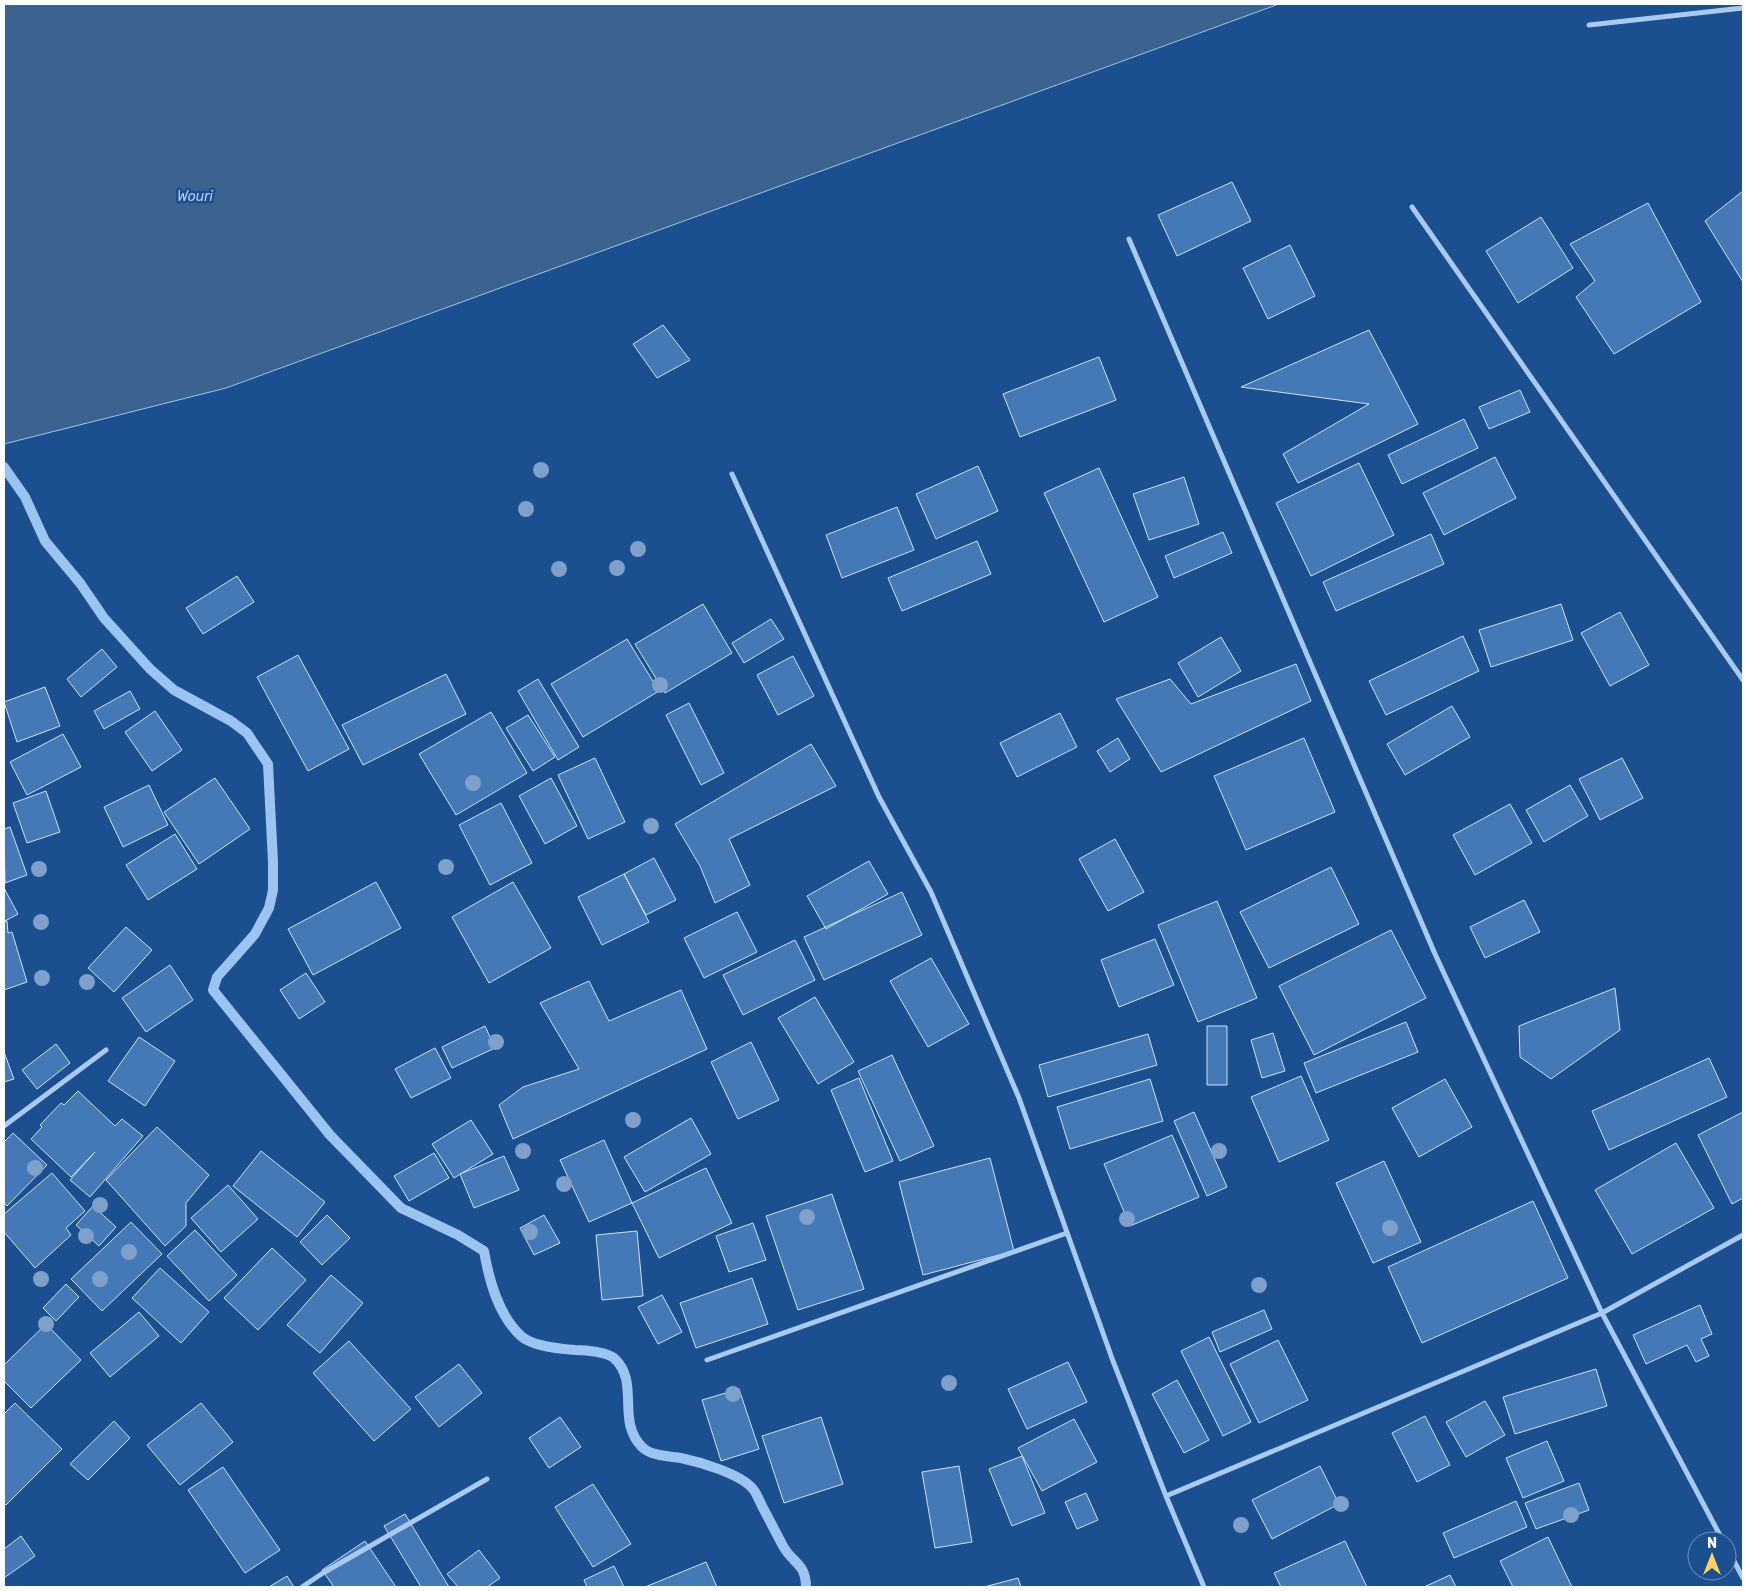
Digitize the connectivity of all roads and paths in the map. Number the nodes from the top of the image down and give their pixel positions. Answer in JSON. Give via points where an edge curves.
{"nodes":[{"id":1,"x":1743,"y":8,"type":"edge"},
{"id":2,"x":1589,"y":25,"type":"dead end"},
{"id":3,"x":1412,"y":207,"type":"dead end"},
{"id":4,"x":1129,"y":239,"type":"dead end"},
{"id":5,"x":732,"y":474,"type":"dead end"},
{"id":6,"x":1743,"y":680,"type":"edge"},
{"id":7,"x":106,"y":1050,"type":"dead end"},
{"id":8,"x":4,"y":1126,"type":"edge"},
{"id":9,"x":1067,"y":1233,"type":"junction"},
{"id":10,"x":1743,"y":1235,"type":"edge"},
{"id":11,"x":1602,"y":1313,"type":"junction"},
{"id":12,"x":707,"y":1360,"type":"dead end"},
{"id":13,"x":487,"y":1479,"type":"dead end"},
{"id":14,"x":1166,"y":1496,"type":"junction"},
{"id":15,"x":1719,"y":1531,"type":"edge"},
{"id":16,"x":1737,"y":1567,"type":"edge"},
{"id":17,"x":1743,"y":1578,"type":"edge"},
{"id":18,"x":302,"y":1587,"type":"edge"},
{"id":19,"x":1204,"y":1587,"type":"edge"}],
"edges":[{"from":1,"to":2,"type":"street"},
{"from":3,"to":6,"type":"street"},
{"from":4,"to":11,"type":"street","via":[[1434,954]]},
{"from":5,"to":9,"type":"street","via":[[879,797],[931,892],[1020,1098]]},
{"from":7,"to":8,"type":"street"},
{"from":9,"to":12,"type":"street"},
{"from":9,"to":14,"type":"street"},
{"from":10,"to":11,"type":"street"},
{"from":11,"to":14,"type":"street"},
{"from":11,"to":15,"type":"street"},
{"from":13,"to":18,"type":"street"},
{"from":14,"to":19,"type":"street"},
{"from":16,"to":17,"type":"street"}]}
